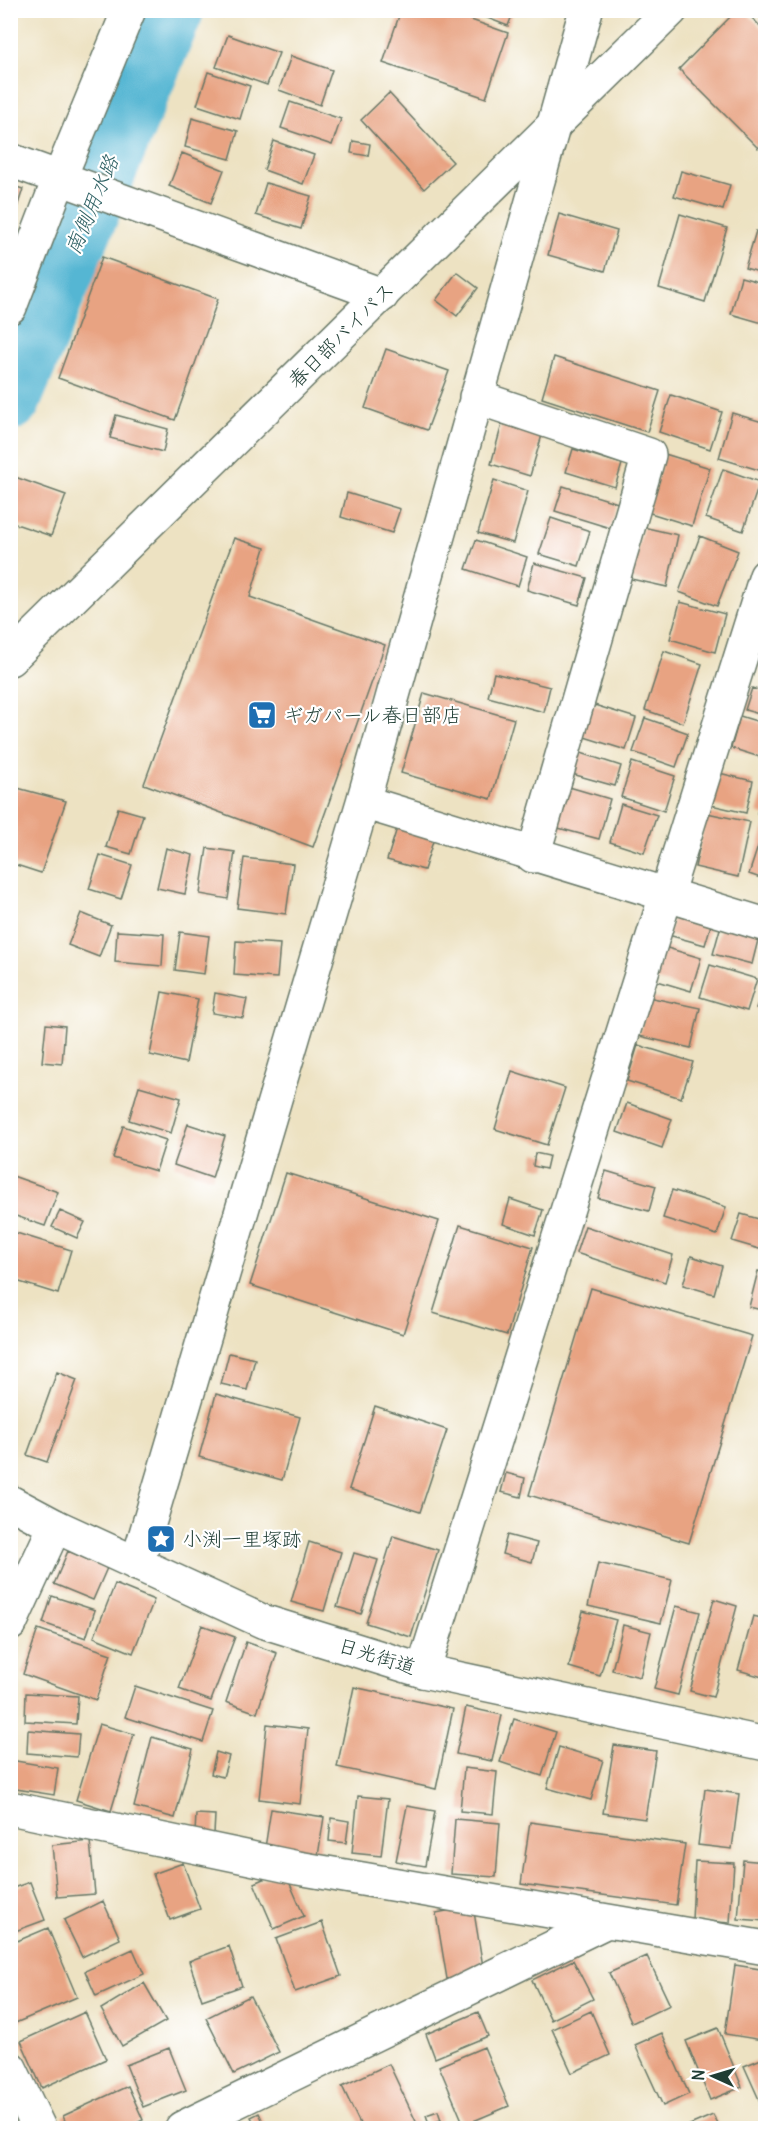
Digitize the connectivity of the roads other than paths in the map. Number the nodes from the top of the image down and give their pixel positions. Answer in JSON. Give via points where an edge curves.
{"nodes":[{"id":1,"x":129,"y":10,"type":"edge"},
{"id":2,"x":586,"y":10,"type":"edge"},
{"id":3,"x":671,"y":10,"type":"edge"},
{"id":4,"x":552,"y":124,"type":"junction"},
{"id":5,"x":10,"y":160,"type":"edge"},
{"id":6,"x":71,"y":181,"type":"junction"},
{"id":7,"x":382,"y":295,"type":"junction"},
{"id":8,"x":10,"y":307,"type":"edge"},
{"id":9,"x":476,"y":397,"type":"junction"},
{"id":10,"x":765,"y":576,"type":"edge"},
{"id":11,"x":10,"y":659,"type":"edge"},
{"id":12,"x":363,"y":802,"type":"junction"},
{"id":13,"x":533,"y":856,"type":"junction"},
{"id":14,"x":666,"y":897,"type":"junction"},
{"id":15,"x":765,"y":925,"type":"edge"},
{"id":16,"x":10,"y":1502,"type":"edge"},
{"id":17,"x":55,"y":1526,"type":"junction"},
{"id":18,"x":137,"y":1564,"type":"junction"},
{"id":19,"x":10,"y":1624,"type":"edge"},
{"id":20,"x":423,"y":1671,"type":"junction"},
{"id":21,"x":765,"y":1744,"type":"edge"},
{"id":22,"x":10,"y":1808,"type":"edge"},
{"id":23,"x":605,"y":1922,"type":"junction"},
{"id":24,"x":765,"y":1948,"type":"edge"},
{"id":25,"x":10,"y":2068,"type":"edge"},
{"id":26,"x":235,"y":2117,"type":"edge"},
{"id":27,"x":39,"y":2128,"type":"edge"},
{"id":28,"x":182,"y":2128,"type":"edge"}],
"edges":[{"from":1,"to":6,"type":"main road"},
{"from":2,"to":4,"type":"main road"},
{"from":3,"to":4,"type":"main road","name":"春日部バイパス"},
{"from":4,"to":7,"type":"main road","name":"春日部バイパス"},
{"from":4,"to":9,"type":"main road"},
{"from":5,"to":6,"type":"main road"},
{"from":6,"to":7,"type":"main road"},
{"from":6,"to":8,"type":"main road"},
{"from":7,"to":11,"type":"main road","name":"春日部バイパス"},
{"from":9,"to":12,"type":"main road"},
{"from":9,"to":13,"type":"main road","via":[[649,455]]},
{"from":10,"to":14,"type":"main road"},
{"from":12,"to":13,"type":"main road"},
{"from":12,"to":18,"type":"main road"},
{"from":13,"to":14,"type":"main road"},
{"from":14,"to":15,"type":"main road"},
{"from":14,"to":20,"type":"main road"},
{"from":16,"to":17,"type":"main road","name":"日光街道"},
{"from":17,"to":18,"type":"main road","name":"日光街道"},
{"from":17,"to":19,"type":"main road"},
{"from":18,"to":20,"type":"main road","name":"日光街道","via":[[262,1621]]},
{"from":20,"to":21,"type":"main road","name":"日光街道"},
{"from":22,"to":23,"type":"main road","via":[[298,1868]]},
{"from":23,"to":24,"type":"main road"},
{"from":23,"to":26,"type":"main road"},
{"from":25,"to":27,"type":"main road"},
{"from":26,"to":28,"type":"main road"}]}
